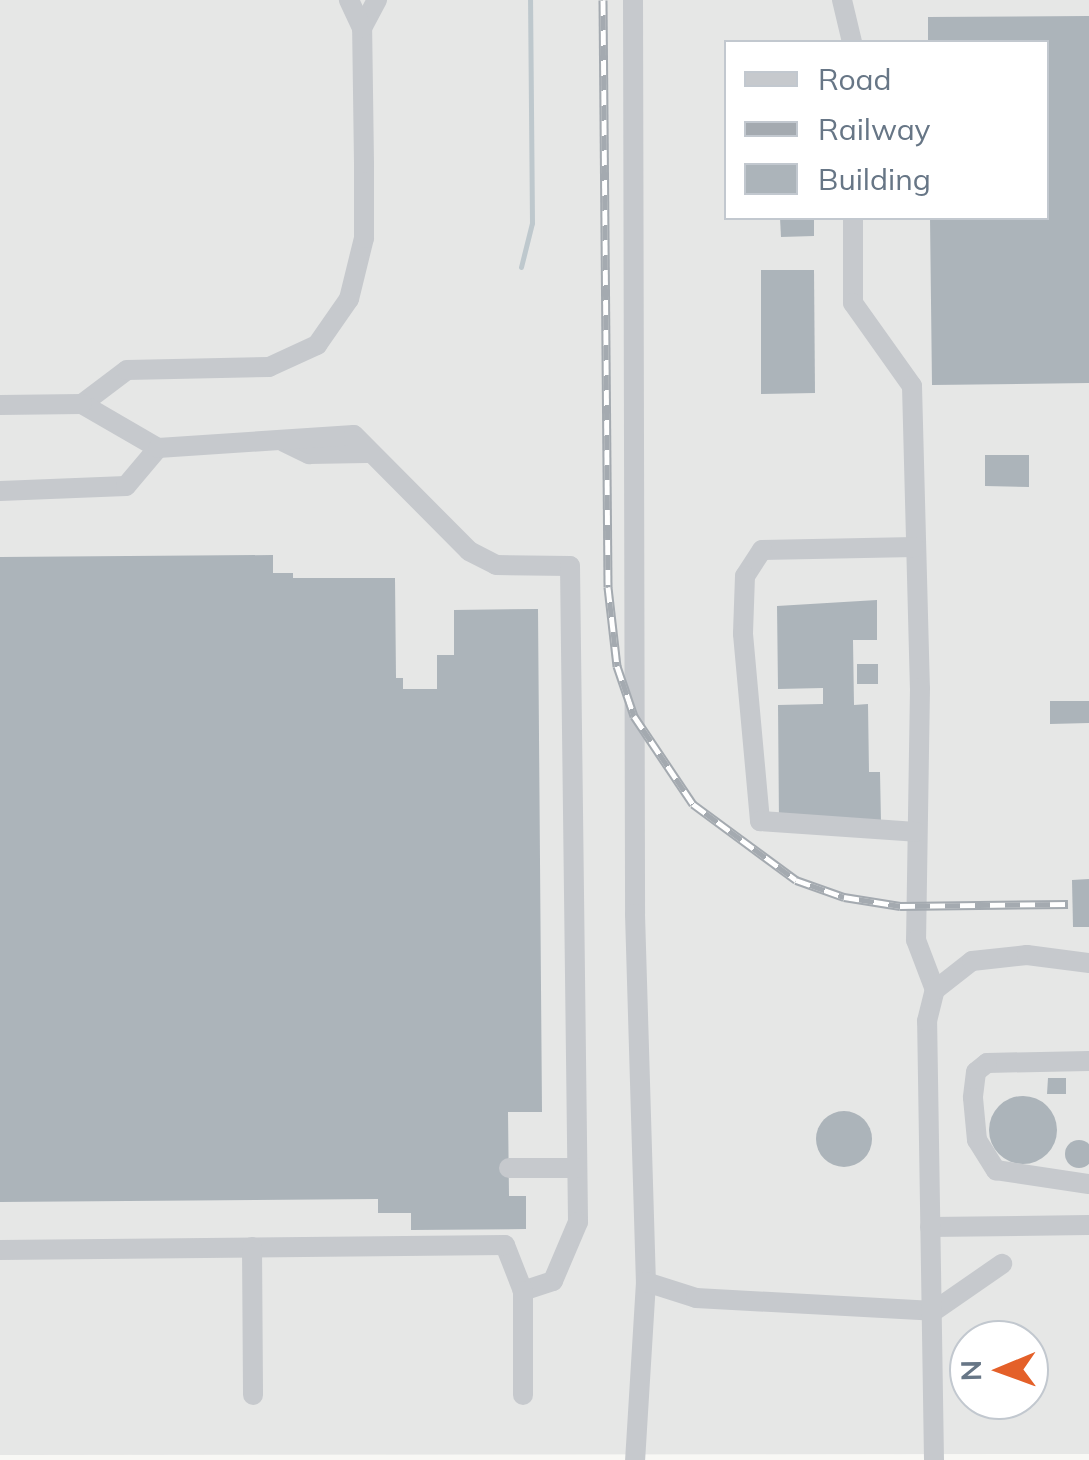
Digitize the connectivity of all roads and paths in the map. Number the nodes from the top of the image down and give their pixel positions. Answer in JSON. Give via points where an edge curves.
{"nodes":[{"id":1,"x":349,"y":0,"type":"edge"},
{"id":2,"x":377,"y":0,"type":"edge"},
{"id":3,"x":633,"y":0,"type":"edge"},
{"id":4,"x":842,"y":0,"type":"edge"},
{"id":5,"x":362,"y":28,"type":"junction"},
{"id":6,"x":852,"y":40,"type":"edge"},
{"id":7,"x":853,"y":220,"type":"edge"},
{"id":8,"x":82,"y":404,"type":"junction"},
{"id":9,"x":0,"y":405,"type":"edge"},
{"id":10,"x":158,"y":448,"type":"junction"},
{"id":11,"x":0,"y":491,"type":"edge"},
{"id":12,"x":915,"y":547,"type":"junction"},
{"id":13,"x":916,"y":832,"type":"junction"},
{"id":14,"x":1089,"y":962,"type":"edge"},
{"id":15,"x":935,"y":990,"type":"junction"},
{"id":16,"x":1089,"y":1061,"type":"edge"},
{"id":17,"x":509,"y":1168,"type":"dead end"},
{"id":18,"x":577,"y":1168,"type":"junction"},
{"id":19,"x":1089,"y":1184,"type":"edge"},
{"id":20,"x":1089,"y":1225,"type":"edge"},
{"id":21,"x":930,"y":1228,"type":"junction"},
{"id":22,"x":252,"y":1247,"type":"junction"},
{"id":23,"x":0,"y":1250,"type":"edge"},
{"id":24,"x":1002,"y":1264,"type":"dead end"},
{"id":25,"x":646,"y":1282,"type":"junction"},
{"id":26,"x":523,"y":1290,"type":"junction"},
{"id":27,"x":934,"y":1311,"type":"junction"},
{"id":28,"x":523,"y":1394,"type":"dead end"},
{"id":29,"x":253,"y":1395,"type":"dead end"},
{"id":30,"x":635,"y":1460,"type":"edge"},
{"id":31,"x":934,"y":1460,"type":"edge"}],
"edges":[{"from":1,"to":5,"type":"street"},
{"from":2,"to":5,"type":"street"},
{"from":3,"to":25,"type":"street","via":[[635,914]]},
{"from":4,"to":6,"type":"street"},
{"from":5,"to":8,"type":"street","via":[[364,238],[350,299],[318,345],[269,367],[127,370]]},
{"from":7,"to":12,"type":"street","via":[[853,303],[912,386]]},
{"from":8,"to":9,"type":"street"},
{"from":8,"to":10,"type":"street"},
{"from":10,"to":11,"type":"street","via":[[126,486]]},
{"from":10,"to":18,"type":"street","via":[[284,442],[309,454],[368,453],[469,550],[496,565],[570,566]]},
{"from":12,"to":13,"type":"street"},
{"from":12,"to":13,"type":"street","via":[[762,550],[745,576],[743,634],[760,821]]},
{"from":13,"to":15,"type":"street","via":[[916,940]]},
{"from":14,"to":15,"type":"street","via":[[1027,955],[972,961]]},
{"from":15,"to":21,"type":"street","via":[[927,1021]]},
{"from":16,"to":19,"type":"street","via":[[987,1063],[976,1072],[973,1098],[976,1140],[996,1170]]},
{"from":17,"to":18,"type":"street"},
{"from":18,"to":26,"type":"street","via":[[578,1222],[553,1281]]},
{"from":20,"to":21,"type":"street"},
{"from":21,"to":27,"type":"street"},
{"from":22,"to":23,"type":"street"},
{"from":22,"to":26,"type":"street","via":[[505,1245]]},
{"from":22,"to":29,"type":"street"},
{"from":24,"to":27,"type":"street"},
{"from":25,"to":27,"type":"street","via":[[696,1298]]},
{"from":25,"to":30,"type":"street"},
{"from":26,"to":28,"type":"street"},
{"from":27,"to":31,"type":"street"}]}
